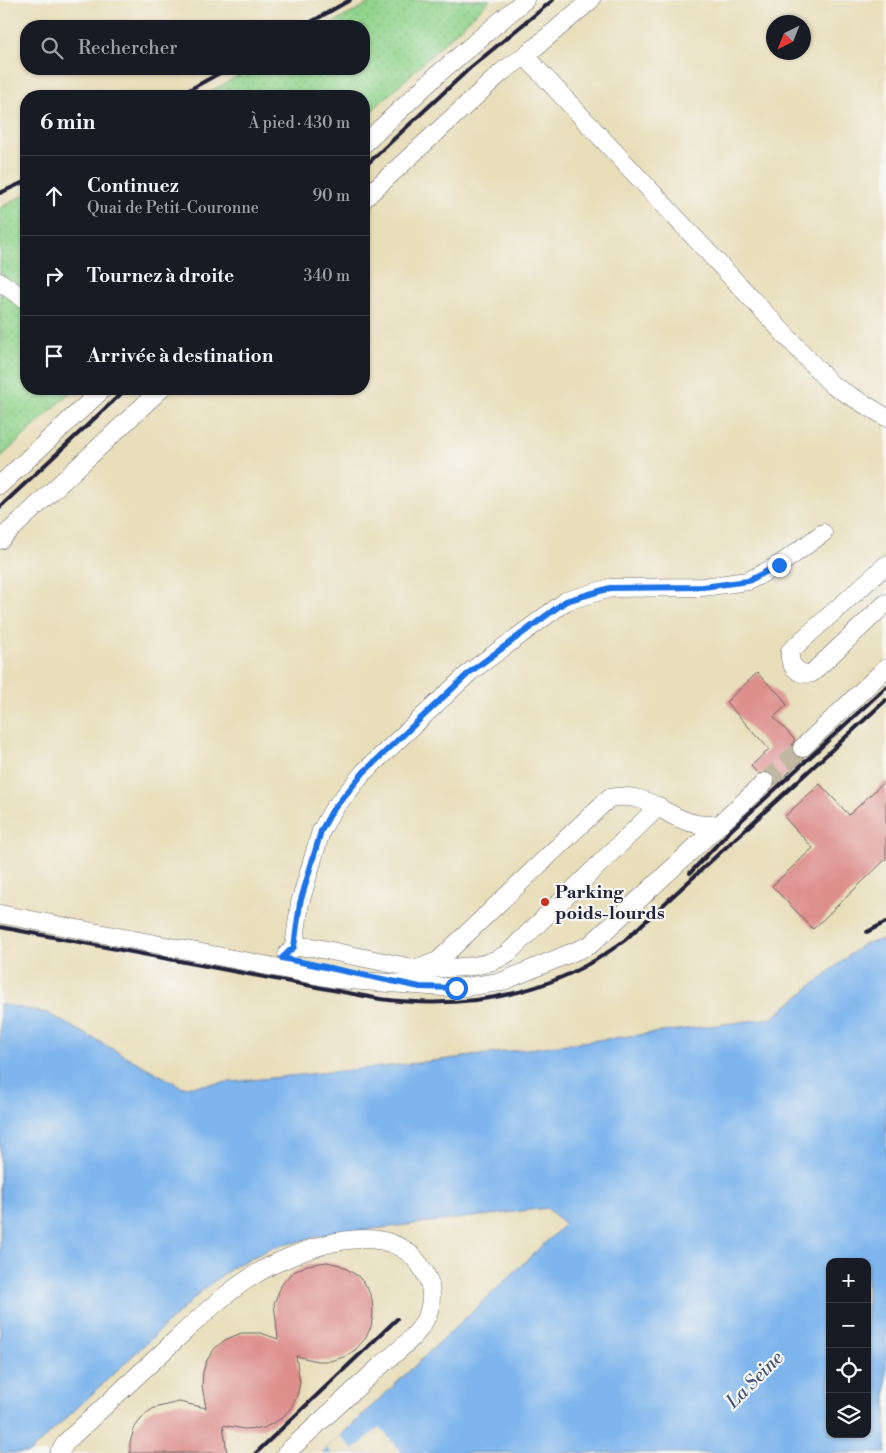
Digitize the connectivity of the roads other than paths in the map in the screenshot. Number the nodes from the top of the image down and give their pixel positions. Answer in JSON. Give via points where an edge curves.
{"nodes":[{"id":1,"x":525,"y":0,"type":"edge"},
{"id":2,"x":591,"y":0,"type":"edge"},
{"id":3,"x":525,"y":56,"type":"junction"},
{"id":4,"x":370,"y":138,"type":"edge"},
{"id":5,"x":370,"y":194,"type":"edge"},
{"id":6,"x":0,"y":282,"type":"edge"},
{"id":7,"x":20,"y":296,"type":"edge"},
{"id":8,"x":97,"y":395,"type":"edge"},
{"id":9,"x":155,"y":395,"type":"edge"},
{"id":10,"x":886,"y":418,"type":"edge"},
{"id":11,"x":0,"y":485,"type":"edge"},
{"id":12,"x":823,"y":533,"type":"dead end"},
{"id":13,"x":0,"y":540,"type":"edge"},
{"id":14,"x":886,"y":565,"type":"edge"},
{"id":15,"x":886,"y":603,"type":"edge"},
{"id":16,"x":886,"y":668,"type":"edge"},
{"id":17,"x":802,"y":748,"type":"tunnel mouth"},
{"id":18,"x":765,"y":782,"type":"tunnel mouth"},
{"id":19,"x":659,"y":806,"type":"junction"},
{"id":20,"x":721,"y":824,"type":"junction"},
{"id":21,"x":0,"y":901,"type":"edge"},
{"id":22,"x":0,"y":914,"type":"edge"},
{"id":23,"x":285,"y":957,"type":"junction"},
{"id":24,"x":417,"y":970,"type":"junction"},
{"id":25,"x":59,"y":1453,"type":"edge"},
{"id":26,"x":286,"y":1453,"type":"edge"}],
"edges":[{"from":1,"to":4,"type":"street","via":[[438,74]]},
{"from":2,"to":3,"type":"street"},
{"from":3,"to":5,"type":"street","via":[[503,71]]},
{"from":3,"to":10,"type":"street","via":[[832,385]]},
{"from":6,"to":7,"type":"street"},
{"from":8,"to":11,"type":"street"},
{"from":9,"to":13,"type":"street"},
{"from":12,"to":23,"type":"street","via":[[779,565],[748,581],[703,587],[610,588],[566,601],[470,672],[364,772],[332,811],[321,831]]},
{"from":14,"to":15,"type":"street","via":[[790,651],[789,660],[794,669],[812,673]]},
{"from":16,"to":17,"type":"street"},
{"from":18,"to":20,"type":"street"},
{"from":19,"to":20,"type":"street","via":[[697,824]]},
{"from":19,"to":24,"type":"street","via":[[496,962]]},
{"from":19,"to":24,"type":"street","via":[[627,795],[609,798],[438,960]]},
{"from":20,"to":23,"type":"street","via":[[590,945],[501,982],[456,988],[336,979]]},
{"from":21,"to":23,"type":"street"},
{"from":22,"to":23,"type":"street"},
{"from":23,"to":24,"type":"street","via":[[312,947]]},
{"from":25,"to":26,"type":"street","via":[[190,1326],[254,1276],[295,1256],[350,1239],[390,1241],[400,1245],[418,1262],[431,1287],[431,1301],[425,1320],[408,1341]]}]}
